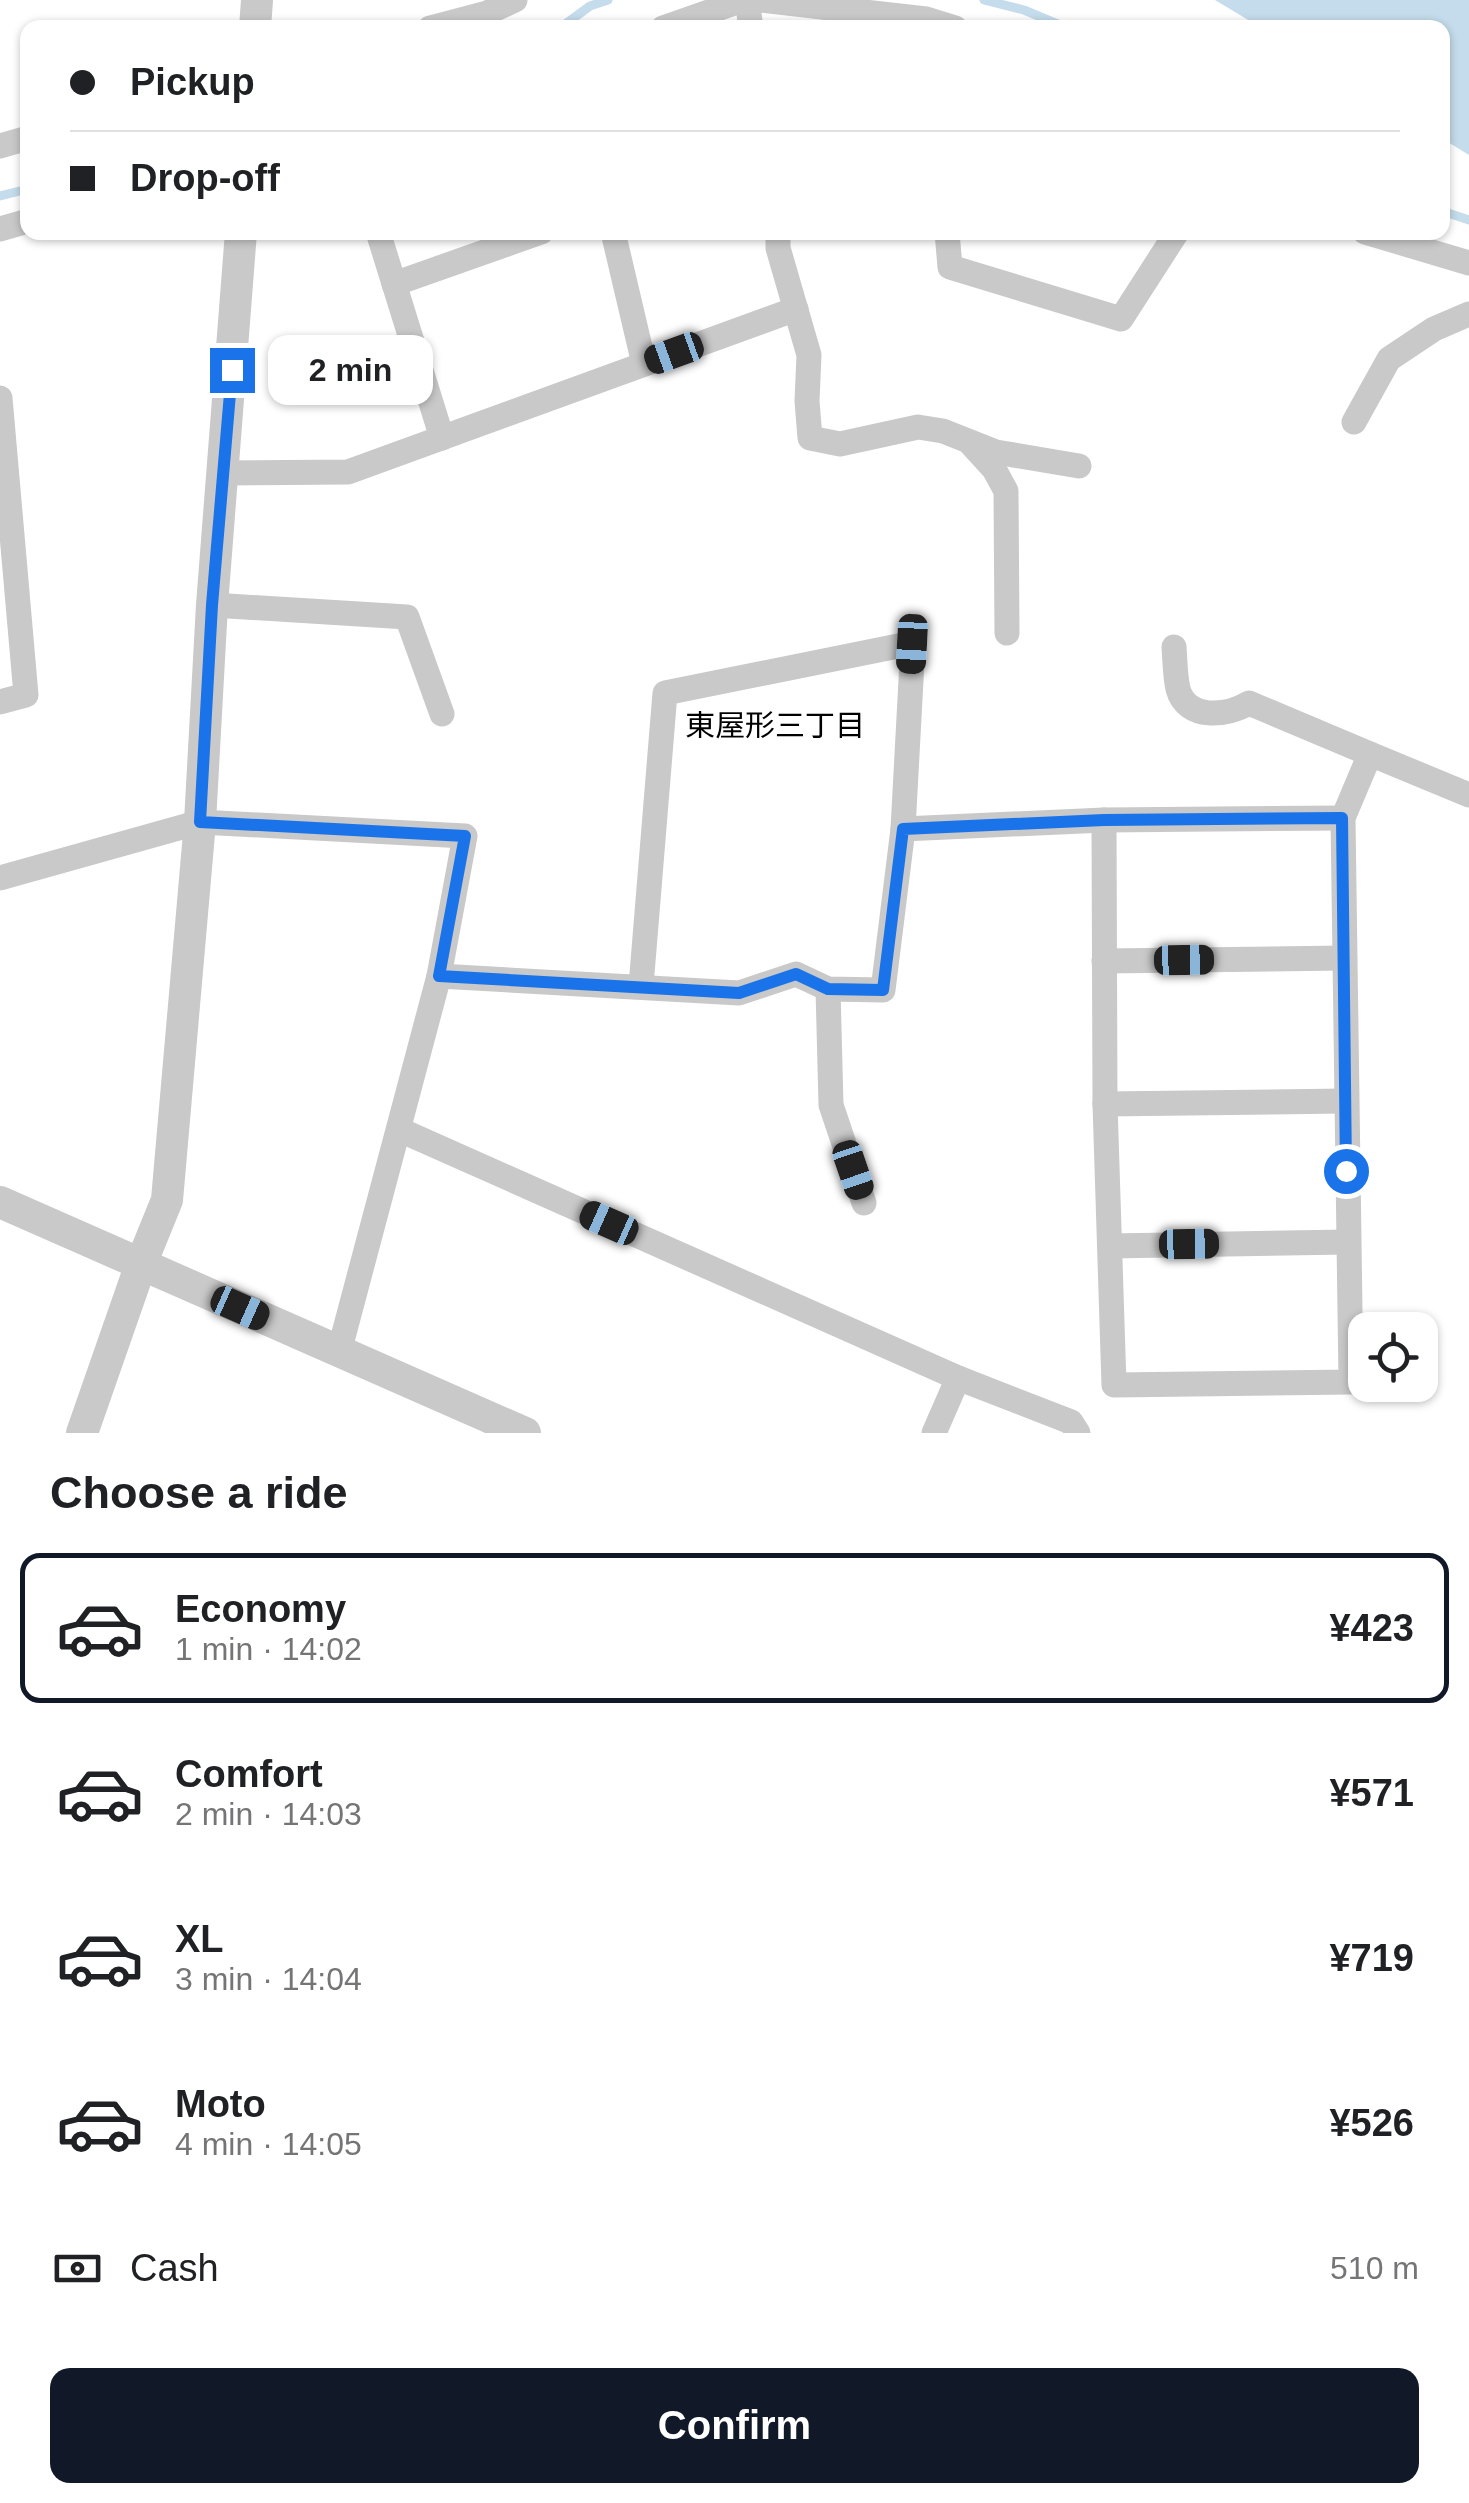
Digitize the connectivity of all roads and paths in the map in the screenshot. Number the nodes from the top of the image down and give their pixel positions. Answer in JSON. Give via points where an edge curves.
{"nodes":[{"id":1,"x":515,"y":0,"type":"edge"},
{"id":2,"x":745,"y":0,"type":"edge"},
{"id":3,"x":760,"y":0,"type":"edge"},
{"id":4,"x":460,"y":20,"type":"edge"},
{"id":5,"x":686,"y":20,"type":"edge"},
{"id":6,"x":905,"y":20,"type":"edge"},
{"id":7,"x":241,"y":240,"type":"edge"},
{"id":8,"x":380,"y":240,"type":"edge"},
{"id":9,"x":518,"y":240,"type":"edge"},
{"id":10,"x":615,"y":240,"type":"edge"},
{"id":11,"x":778,"y":240,"type":"edge"},
{"id":12,"x":948,"y":240,"type":"edge"},
{"id":13,"x":1172,"y":240,"type":"edge"},
{"id":14,"x":1393,"y":240,"type":"edge"},
{"id":15,"x":1469,"y":262,"type":"edge"},
{"id":16,"x":394,"y":284,"type":"junction"},
{"id":17,"x":796,"y":309,"type":"junction"},
{"id":18,"x":1469,"y":314,"type":"edge"},
{"id":19,"x":644,"y":364,"type":"junction"},
{"id":20,"x":0,"y":398,"type":"edge"},
{"id":21,"x":1354,"y":422,"type":"dead end"},
{"id":22,"x":442,"y":438,"type":"junction"},
{"id":23,"x":968,"y":441,"type":"junction"},
{"id":24,"x":1079,"y":466,"type":"dead end"},
{"id":25,"x":224,"y":473,"type":"junction"},
{"id":26,"x":212,"y":605,"type":"junction"},
{"id":27,"x":1007,"y":633,"type":"dead end"},
{"id":28,"x":1174,"y":647,"type":"dead end"},
{"id":29,"x":0,"y":702,"type":"edge"},
{"id":30,"x":442,"y":714,"type":"dead end"},
{"id":31,"x":1370,"y":754,"type":"junction"},
{"id":32,"x":1469,"y":795,"type":"edge"},
{"id":33,"x":1342,"y":818,"type":"junction"},
{"id":34,"x":1104,"y":820,"type":"junction"},
{"id":35,"x":200,"y":822,"type":"junction"},
{"id":36,"x":903,"y":829,"type":"junction"},
{"id":37,"x":0,"y":878,"type":"edge"},
{"id":38,"x":1344,"y":958,"type":"junction"},
{"id":39,"x":1104,"y":961,"type":"junction"},
{"id":40,"x":439,"y":976,"type":"junction"},
{"id":41,"x":641,"y":986,"type":"junction"},
{"id":42,"x":828,"y":989,"type":"junction"},
{"id":43,"x":1344,"y":1101,"type":"junction"},
{"id":44,"x":1105,"y":1104,"type":"junction"},
{"id":45,"x":400,"y":1130,"type":"junction"},
{"id":46,"x":0,"y":1202,"type":"edge"},
{"id":47,"x":864,"y":1203,"type":"dead end"},
{"id":48,"x":1348,"y":1242,"type":"junction"},
{"id":49,"x":1110,"y":1246,"type":"junction"},
{"id":50,"x":141,"y":1264,"type":"junction"},
{"id":51,"x":339,"y":1352,"type":"junction"},
{"id":52,"x":958,"y":1378,"type":"junction"},
{"id":53,"x":82,"y":1433,"type":"edge"},
{"id":54,"x":524,"y":1433,"type":"edge"},
{"id":55,"x":934,"y":1433,"type":"edge"},
{"id":56,"x":1078,"y":1433,"type":"edge"}],
"edges":[{"from":1,"to":4,"type":"street"},
{"from":2,"to":5,"type":"street"},
{"from":3,"to":6,"type":"street"},
{"from":7,"to":25,"type":"street"},
{"from":8,"to":16,"type":"street"},
{"from":9,"to":16,"type":"street"},
{"from":10,"to":19,"type":"street"},
{"from":11,"to":17,"type":"street"},
{"from":12,"to":13,"type":"street","via":[[950,267],[1121,319]]},
{"from":14,"to":15,"type":"street"},
{"from":16,"to":22,"type":"street"},
{"from":17,"to":19,"type":"street"},
{"from":17,"to":23,"type":"street","via":[[809,355],[810,438],[840,444],[918,427]]},
{"from":18,"to":21,"type":"street","via":[[1389,359]]},
{"from":19,"to":22,"type":"street"},
{"from":20,"to":29,"type":"street","via":[[26,695]]},
{"from":22,"to":25,"type":"street","via":[[348,472]]},
{"from":23,"to":24,"type":"street"},
{"from":23,"to":27,"type":"street","via":[[1006,491]]},
{"from":25,"to":26,"type":"street"},
{"from":26,"to":30,"type":"street","via":[[408,617]]},
{"from":26,"to":35,"type":"street"},
{"from":28,"to":31,"type":"street","via":[[1179,693],[1190,707],[1233,713],[1250,704]]},
{"from":31,"to":32,"type":"street"},
{"from":31,"to":33,"type":"street"},
{"from":33,"to":34,"type":"street"},
{"from":33,"to":38,"type":"street"},
{"from":34,"to":36,"type":"street"},
{"from":34,"to":39,"type":"street"},
{"from":35,"to":37,"type":"street"},
{"from":35,"to":40,"type":"street","via":[[465,836]]},
{"from":35,"to":50,"type":"street","via":[[168,1200]]},
{"from":36,"to":41,"type":"street","via":[[912,644],[665,693]]},
{"from":36,"to":42,"type":"street","via":[[883,990]]},
{"from":38,"to":39,"type":"street"},
{"from":38,"to":43,"type":"street"},
{"from":39,"to":44,"type":"street"},
{"from":40,"to":41,"type":"street"},
{"from":40,"to":45,"type":"street"},
{"from":41,"to":42,"type":"street","via":[[739,993],[796,974]]},
{"from":42,"to":47,"type":"street","via":[[831,1105]]},
{"from":43,"to":44,"type":"street"},
{"from":43,"to":48,"type":"street"},
{"from":44,"to":49,"type":"street"},
{"from":45,"to":51,"type":"street"},
{"from":45,"to":52,"type":"street"},
{"from":46,"to":50,"type":"street"},
{"from":48,"to":49,"type":"street"},
{"from":48,"to":49,"type":"street","via":[[1351,1382],[1114,1385]]},
{"from":50,"to":51,"type":"street"},
{"from":50,"to":53,"type":"street"},
{"from":51,"to":54,"type":"street"},
{"from":52,"to":55,"type":"street"},
{"from":52,"to":56,"type":"street","via":[[1070,1422]]}]}
